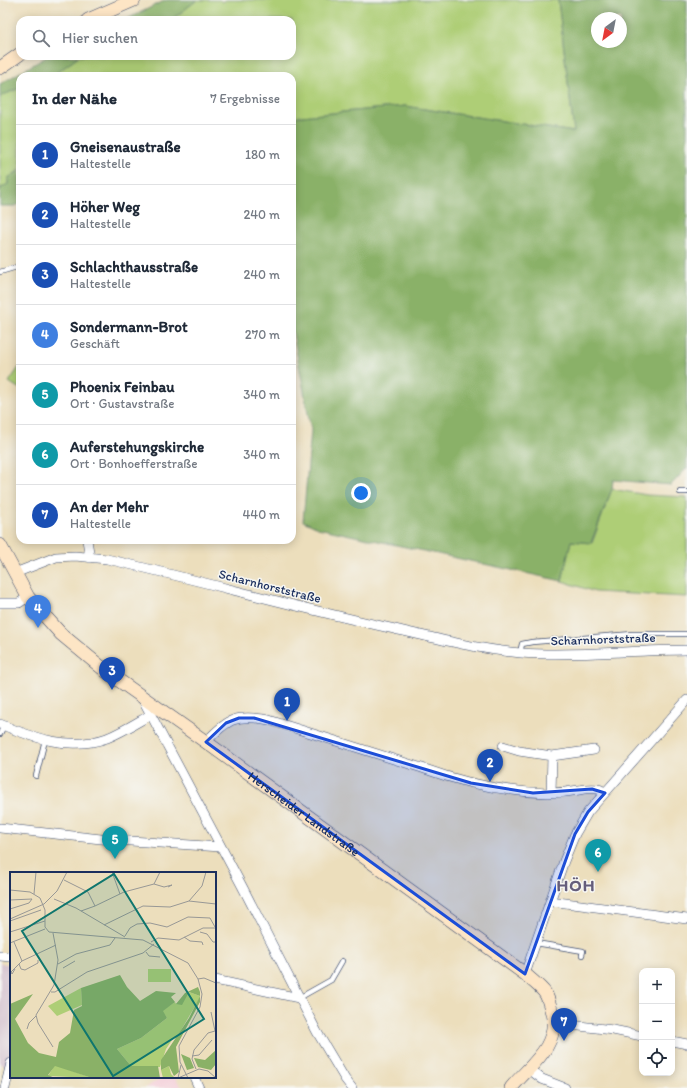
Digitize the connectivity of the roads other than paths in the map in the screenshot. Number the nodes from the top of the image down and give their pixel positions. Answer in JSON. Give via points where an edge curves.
{"nodes":[{"id":1,"x":126,"y":2,"type":"edge"},
{"id":2,"x":96,"y":16,"type":"edge"},
{"id":3,"x":16,"y":57,"type":"edge"},
{"id":4,"x":0,"y":68,"type":"edge"},
{"id":5,"x":16,"y":267,"type":"edge"},
{"id":6,"x":0,"y":272,"type":"edge"},
{"id":7,"x":680,"y":492,"type":"dead end"},
{"id":8,"x":687,"y":492,"type":"edge"},
{"id":9,"x":88,"y":544,"type":"edge"},
{"id":10,"x":0,"y":545,"type":"edge"},
{"id":11,"x":90,"y":558,"type":"junction"},
{"id":12,"x":15,"y":573,"type":"junction"},
{"id":13,"x":28,"y":597,"type":"junction"},
{"id":14,"x":0,"y":603,"type":"edge"},
{"id":15,"x":687,"y":634,"type":"edge"},
{"id":16,"x":687,"y":650,"type":"edge"},
{"id":17,"x":520,"y":653,"type":"junction"},
{"id":18,"x":141,"y":697,"type":"junction"},
{"id":19,"x":687,"y":700,"type":"edge"},
{"id":20,"x":150,"y":715,"type":"junction"},
{"id":21,"x":2,"y":724,"type":"edge"},
{"id":22,"x":0,"y":734,"type":"edge"},
{"id":23,"x":45,"y":740,"type":"junction"},
{"id":24,"x":206,"y":742,"type":"junction"},
{"id":25,"x":503,"y":746,"type":"dead end"},
{"id":26,"x":594,"y":750,"type":"dead end"},
{"id":27,"x":552,"y":756,"type":"junction"},
{"id":28,"x":36,"y":776,"type":"dead end"},
{"id":29,"x":551,"y":793,"type":"junction"},
{"id":30,"x":606,"y":793,"type":"junction"},
{"id":31,"x":0,"y":828,"type":"edge"},
{"id":32,"x":221,"y":847,"type":"junction"},
{"id":33,"x":550,"y":902,"type":"junction"},
{"id":34,"x":687,"y":920,"type":"edge"},
{"id":35,"x":536,"y":943,"type":"junction"},
{"id":36,"x":582,"y":955,"type":"dead end"},
{"id":37,"x":0,"y":956,"type":"edge"},
{"id":38,"x":10,"y":957,"type":"edge"},
{"id":39,"x":342,"y":961,"type":"dead end"},
{"id":40,"x":525,"y":974,"type":"junction"},
{"id":41,"x":216,"y":980,"type":"edge"},
{"id":42,"x":299,"y":998,"type":"junction"},
{"id":43,"x":554,"y":1024,"type":"junction"},
{"id":44,"x":639,"y":1035,"type":"edge"},
{"id":45,"x":675,"y":1042,"type":"edge"},
{"id":46,"x":687,"y":1044,"type":"edge"},
{"id":47,"x":10,"y":1067,"type":"edge"},
{"id":48,"x":529,"y":1069,"type":"junction"},
{"id":49,"x":194,"y":1078,"type":"edge"},
{"id":50,"x":5,"y":1088,"type":"edge"},
{"id":51,"x":198,"y":1088,"type":"edge"},
{"id":52,"x":352,"y":1088,"type":"edge"},
{"id":53,"x":511,"y":1088,"type":"edge"},
{"id":54,"x":565,"y":1088,"type":"edge"}],
"edges":[{"from":1,"to":2,"type":"main road"},
{"from":3,"to":4,"type":"main road"},
{"from":5,"to":6,"type":"lane"},
{"from":7,"to":8,"type":"lane"},
{"from":9,"to":11,"type":"street"},
{"from":10,"to":12,"type":"main road","name":"Herscheider Landstraße"},
{"from":11,"to":12,"type":"street","name":"Scharnhorststraße","via":[[56,557]]},
{"from":11,"to":17,"type":"street","name":"Scharnhorststraße","via":[[114,561],[398,630]]},
{"from":12,"to":13,"type":"main road","name":"Herscheider Landstraße"},
{"from":13,"to":14,"type":"street","via":[[19,603]]},
{"from":13,"to":18,"type":"main road","name":"Herscheider Landstraße","via":[[61,634]]},
{"from":15,"to":17,"type":"lane","name":"Scharnhorststraße","via":[[633,634],[532,642],[522,644]]},
{"from":16,"to":17,"type":"street","name":"Scharnhorststraße","via":[[578,654]]},
{"from":18,"to":20,"type":"street"},
{"from":18,"to":24,"type":"main road","name":"Herscheider Landstraße"},
{"from":19,"to":30,"type":"street"},
{"from":20,"to":23,"type":"street","via":[[125,730],[94,741],[67,743]]},
{"from":20,"to":32,"type":"street"},
{"from":21,"to":22,"type":"lane"},
{"from":21,"to":23,"type":"street"},
{"from":23,"to":28,"type":"lane"},
{"from":24,"to":29,"type":"street","via":[[226,723],[239,718],[269,720],[445,777],[508,790]]},
{"from":24,"to":40,"type":"main road","name":"Herscheider Landstraße"},
{"from":25,"to":27,"type":"street","via":[[519,752]]},
{"from":26,"to":27,"type":"street"},
{"from":27,"to":29,"type":"street"},
{"from":29,"to":30,"type":"street","via":[[592,788]]},
{"from":30,"to":33,"type":"street","via":[[588,812],[575,834]]},
{"from":31,"to":32,"type":"street","via":[[101,839]]},
{"from":32,"to":42,"type":"street"},
{"from":33,"to":34,"type":"street"},
{"from":33,"to":35,"type":"street"},
{"from":35,"to":36,"type":"lane","via":[[583,951]]},
{"from":35,"to":40,"type":"street"},
{"from":37,"to":38,"type":"street"},
{"from":39,"to":42,"type":"lane","via":[[331,980]]},
{"from":40,"to":43,"type":"main road","name":"Herscheider Landstraße","via":[[545,993]]},
{"from":41,"to":42,"type":"street"},
{"from":42,"to":52,"type":"street","via":[[344,1079]]},
{"from":43,"to":44,"type":"street"},
{"from":43,"to":48,"type":"main road","name":"Herscheider Landstraße","via":[[549,1043]]},
{"from":45,"to":46,"type":"street"},
{"from":47,"to":50,"type":"street"},
{"from":48,"to":53,"type":"main road","name":"Herscheider Landstraße"},
{"from":48,"to":54,"type":"street","via":[[542,1079]]},
{"from":49,"to":51,"type":"street"}]}
